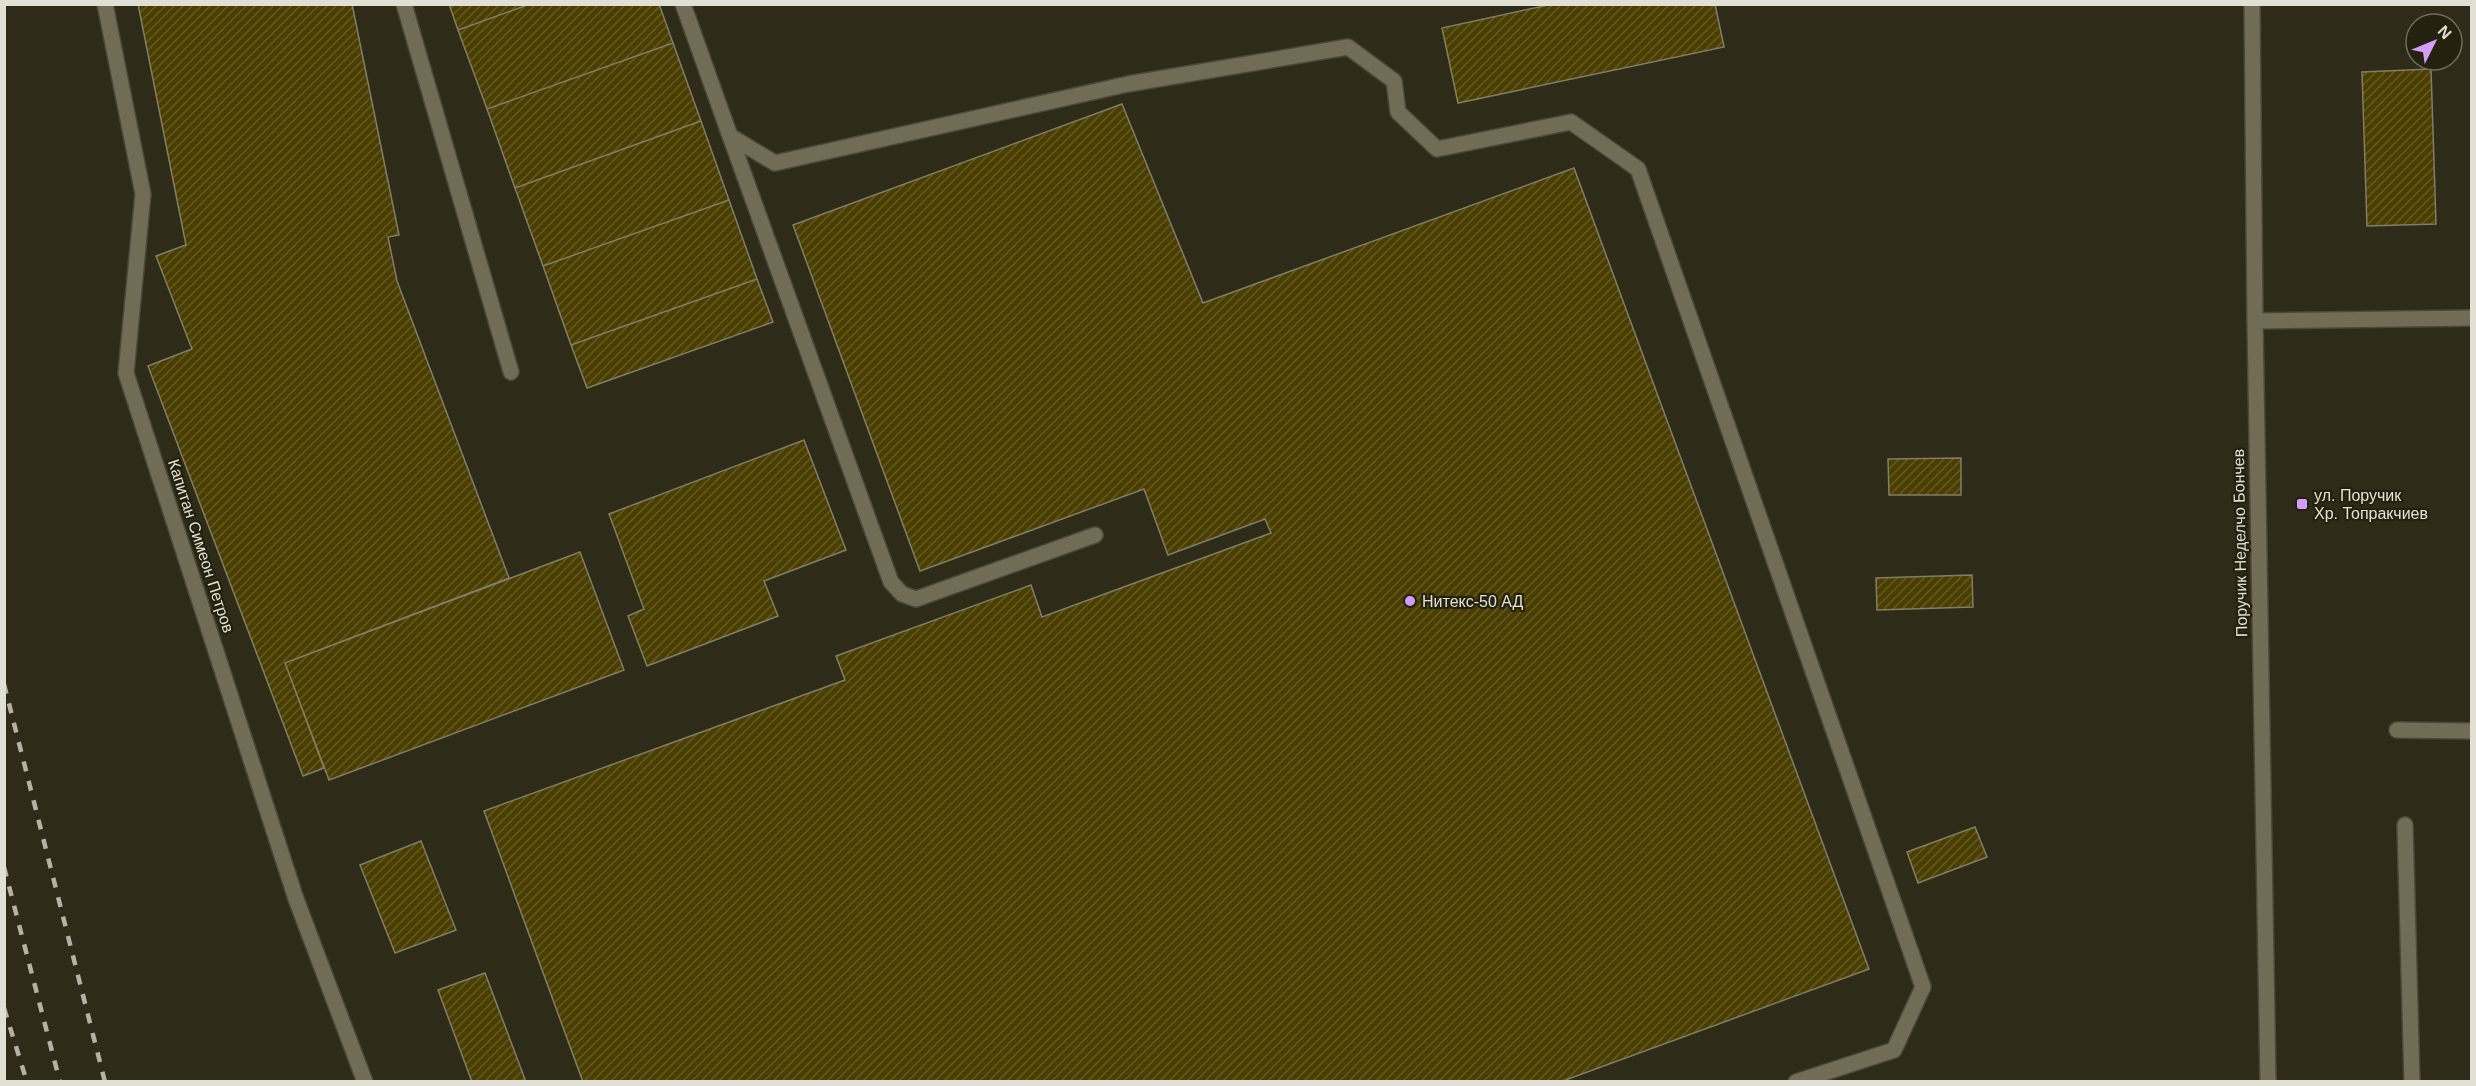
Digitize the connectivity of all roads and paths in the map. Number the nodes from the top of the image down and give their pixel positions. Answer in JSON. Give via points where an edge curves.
{"nodes":[{"id":1,"x":105,"y":4,"type":"edge"},
{"id":2,"x":404,"y":4,"type":"edge"},
{"id":3,"x":683,"y":4,"type":"edge"},
{"id":4,"x":2252,"y":4,"type":"edge"},
{"id":5,"x":729,"y":136,"type":"junction"},
{"id":6,"x":2472,"y":318,"type":"edge"},
{"id":7,"x":2254,"y":321,"type":"junction"},
{"id":8,"x":511,"y":372,"type":"dead end"},
{"id":9,"x":1095,"y":535,"type":"dead end"},
{"id":10,"x":2397,"y":730,"type":"dead end"},
{"id":11,"x":2472,"y":731,"type":"edge"},
{"id":12,"x":2405,"y":825,"type":"dead end"},
{"id":13,"x":365,"y":1082,"type":"edge"},
{"id":14,"x":1796,"y":1082,"type":"edge"},
{"id":15,"x":2268,"y":1082,"type":"edge"},
{"id":16,"x":2412,"y":1082,"type":"edge"}],
"edges":[{"from":1,"to":13,"type":"street","name":"Капитан Симеон Петров","via":[[142,194],[126,373],[292,887]]},
{"from":2,"to":8,"type":"street"},
{"from":3,"to":5,"type":"street"},
{"from":4,"to":7,"type":"street","name":"Поручик Неделчо Бончев"},
{"from":5,"to":9,"type":"street","via":[[891,582],[902,594],[916,599]]},
{"from":5,"to":14,"type":"street","via":[[776,163],[1128,84],[1348,47],[1394,81],[1398,112],[1437,149],[1571,122],[1638,169],[1923,987],[1894,1050]]},
{"from":6,"to":7,"type":"street"},
{"from":7,"to":15,"type":"street","name":"Поручик Неделчо Бончев"},
{"from":10,"to":11,"type":"street"},
{"from":12,"to":16,"type":"street"}]}
